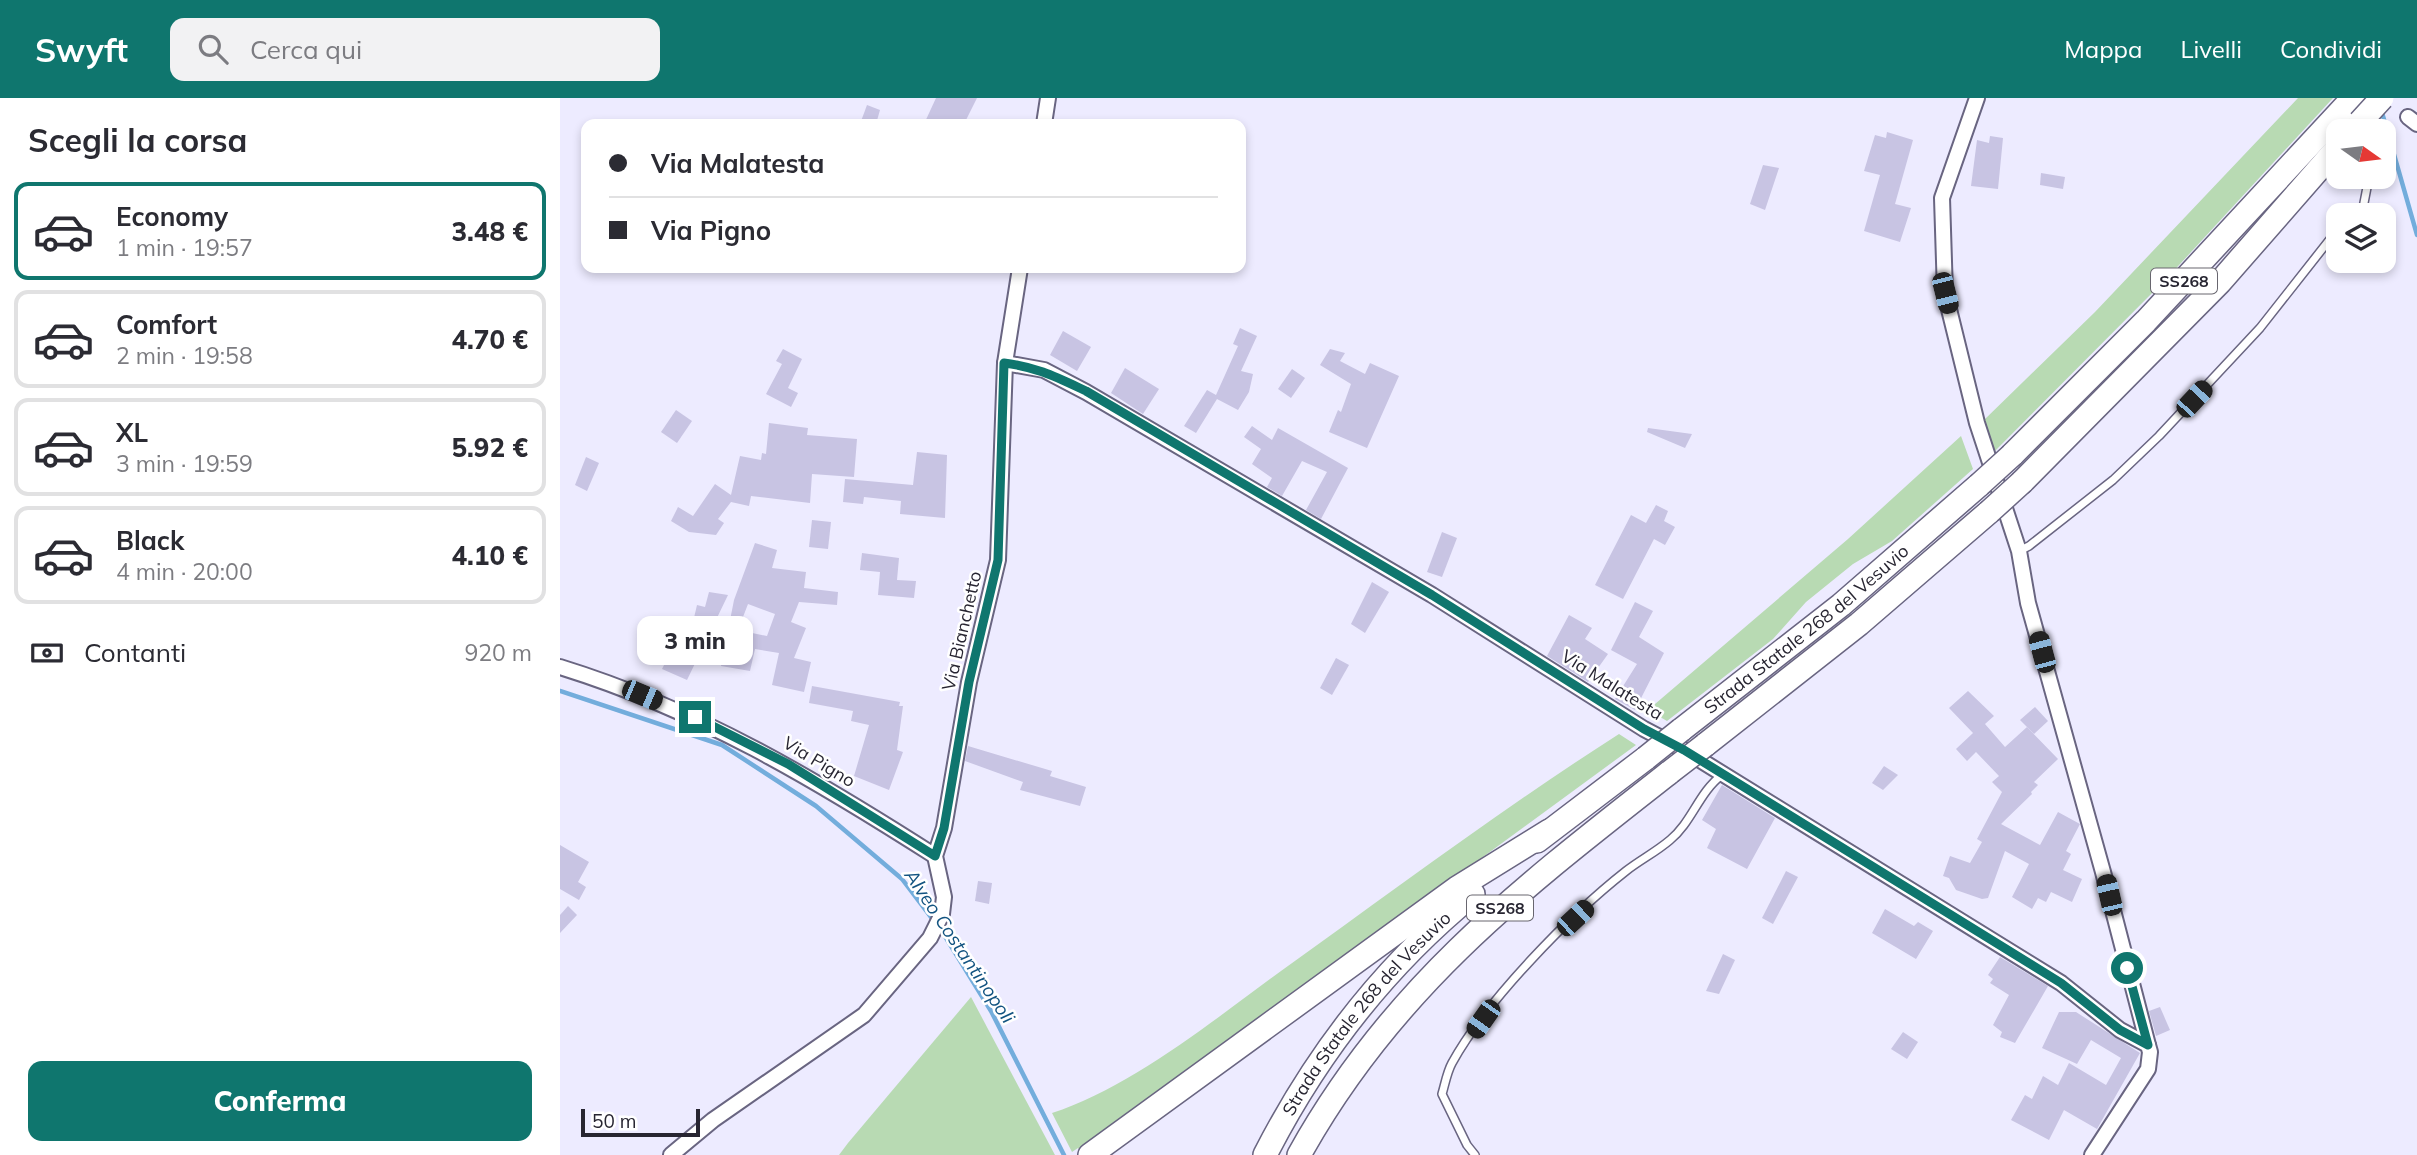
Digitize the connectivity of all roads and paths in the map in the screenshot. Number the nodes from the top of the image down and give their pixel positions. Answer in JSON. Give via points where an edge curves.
{"nodes":[{"id":1,"x":1048,"y":98,"type":"edge"},
{"id":2,"x":1977,"y":98,"type":"edge"},
{"id":3,"x":2382,"y":98,"type":"edge"},
{"id":4,"x":2354,"y":99,"type":"edge"},
{"id":5,"x":1045,"y":119,"type":"edge"},
{"id":6,"x":2357,"y":119,"type":"edge"},
{"id":7,"x":2366,"y":119,"type":"edge"},
{"id":8,"x":2326,"y":161,"type":"edge"},
{"id":9,"x":2326,"y":244,"type":"edge"},
{"id":10,"x":1019,"y":273,"type":"edge"},
{"id":11,"x":1004,"y":363,"type":"junction"},
{"id":12,"x":2019,"y":551,"type":"junction"},
{"id":13,"x":560,"y":667,"type":"edge"},
{"id":14,"x":1722,"y":775,"type":"junction"},
{"id":15,"x":1549,"y":831,"type":"junction"},
{"id":16,"x":935,"y":856,"type":"junction"},
{"id":17,"x":2148,"y":1045,"type":"junction"},
{"id":18,"x":1353,"y":1068,"type":"junction"},
{"id":19,"x":671,"y":1155,"type":"edge"},
{"id":20,"x":1090,"y":1155,"type":"edge"},
{"id":21,"x":1265,"y":1155,"type":"edge"},
{"id":22,"x":1299,"y":1155,"type":"edge"},
{"id":23,"x":1315,"y":1155,"type":"edge"},
{"id":24,"x":1475,"y":1155,"type":"edge"},
{"id":25,"x":2092,"y":1155,"type":"edge"}],
"edges":[{"from":1,"to":5,"type":"street"},
{"from":2,"to":12,"type":"street","via":[[1942,198],[1942,273],[1977,423]]},
{"from":3,"to":7,"type":"highway","bridge":true},
{"from":4,"to":6,"type":"lane"},
{"from":4,"to":15,"type":"highway","name":"Strada Statale 268 del Vesuvio","number":"SS268","bridge":true,"via":[[2146,321],[1979,485],[1860,590]]},
{"from":8,"to":18,"type":"highway","name":"Strada Statale 268 del Vesuvio","number":"SS268","bridge":true,"via":[[2220,282],[2022,482],[1860,624],[1544,870],[1465,939],[1389,1021]]},
{"from":9,"to":12,"type":"lane","via":[[2260,328],[2159,436],[2113,480]]},
{"from":10,"to":11,"type":"street","name":"Via Bianchetto"},
{"from":11,"to":14,"type":"street","name":"Via Malatesta","via":[[1044,370],[1086,391],[1432,595]]},
{"from":11,"to":16,"type":"street","name":"Via Bianchetto","via":[[998,560]]},
{"from":12,"to":17,"type":"street","via":[[2028,603]]},
{"from":13,"to":16,"type":"street","name":"Via Pigno","via":[[642,695],[750,744]]},
{"from":14,"to":17,"type":"street","name":"Via Malatesta","via":[[2061,983],[2120,1030]]},
{"from":14,"to":24,"type":"lane","via":[[1709,784],[1671,839],[1625,872],[1541,949],[1451,1065],[1442,1094]]},
{"from":15,"to":20,"type":"highway","via":[[1457,888]]},
{"from":15,"to":21,"type":"highway","name":"Strada Statale 268 del Vesuvio","number":"SS268","via":[[1403,957],[1326,1052]]},
{"from":16,"to":19,"type":"street","name":"Via Bianchetto","via":[[944,897],[942,914],[930,938],[864,1015],[713,1120]]},
{"from":17,"to":25,"type":"street","via":[[2148,1069]]},
{"from":18,"to":22,"type":"highway","name":"Strada Statale 268 del Vesuvio","number":"SS268"},
{"from":18,"to":23,"type":"highway"}]}
